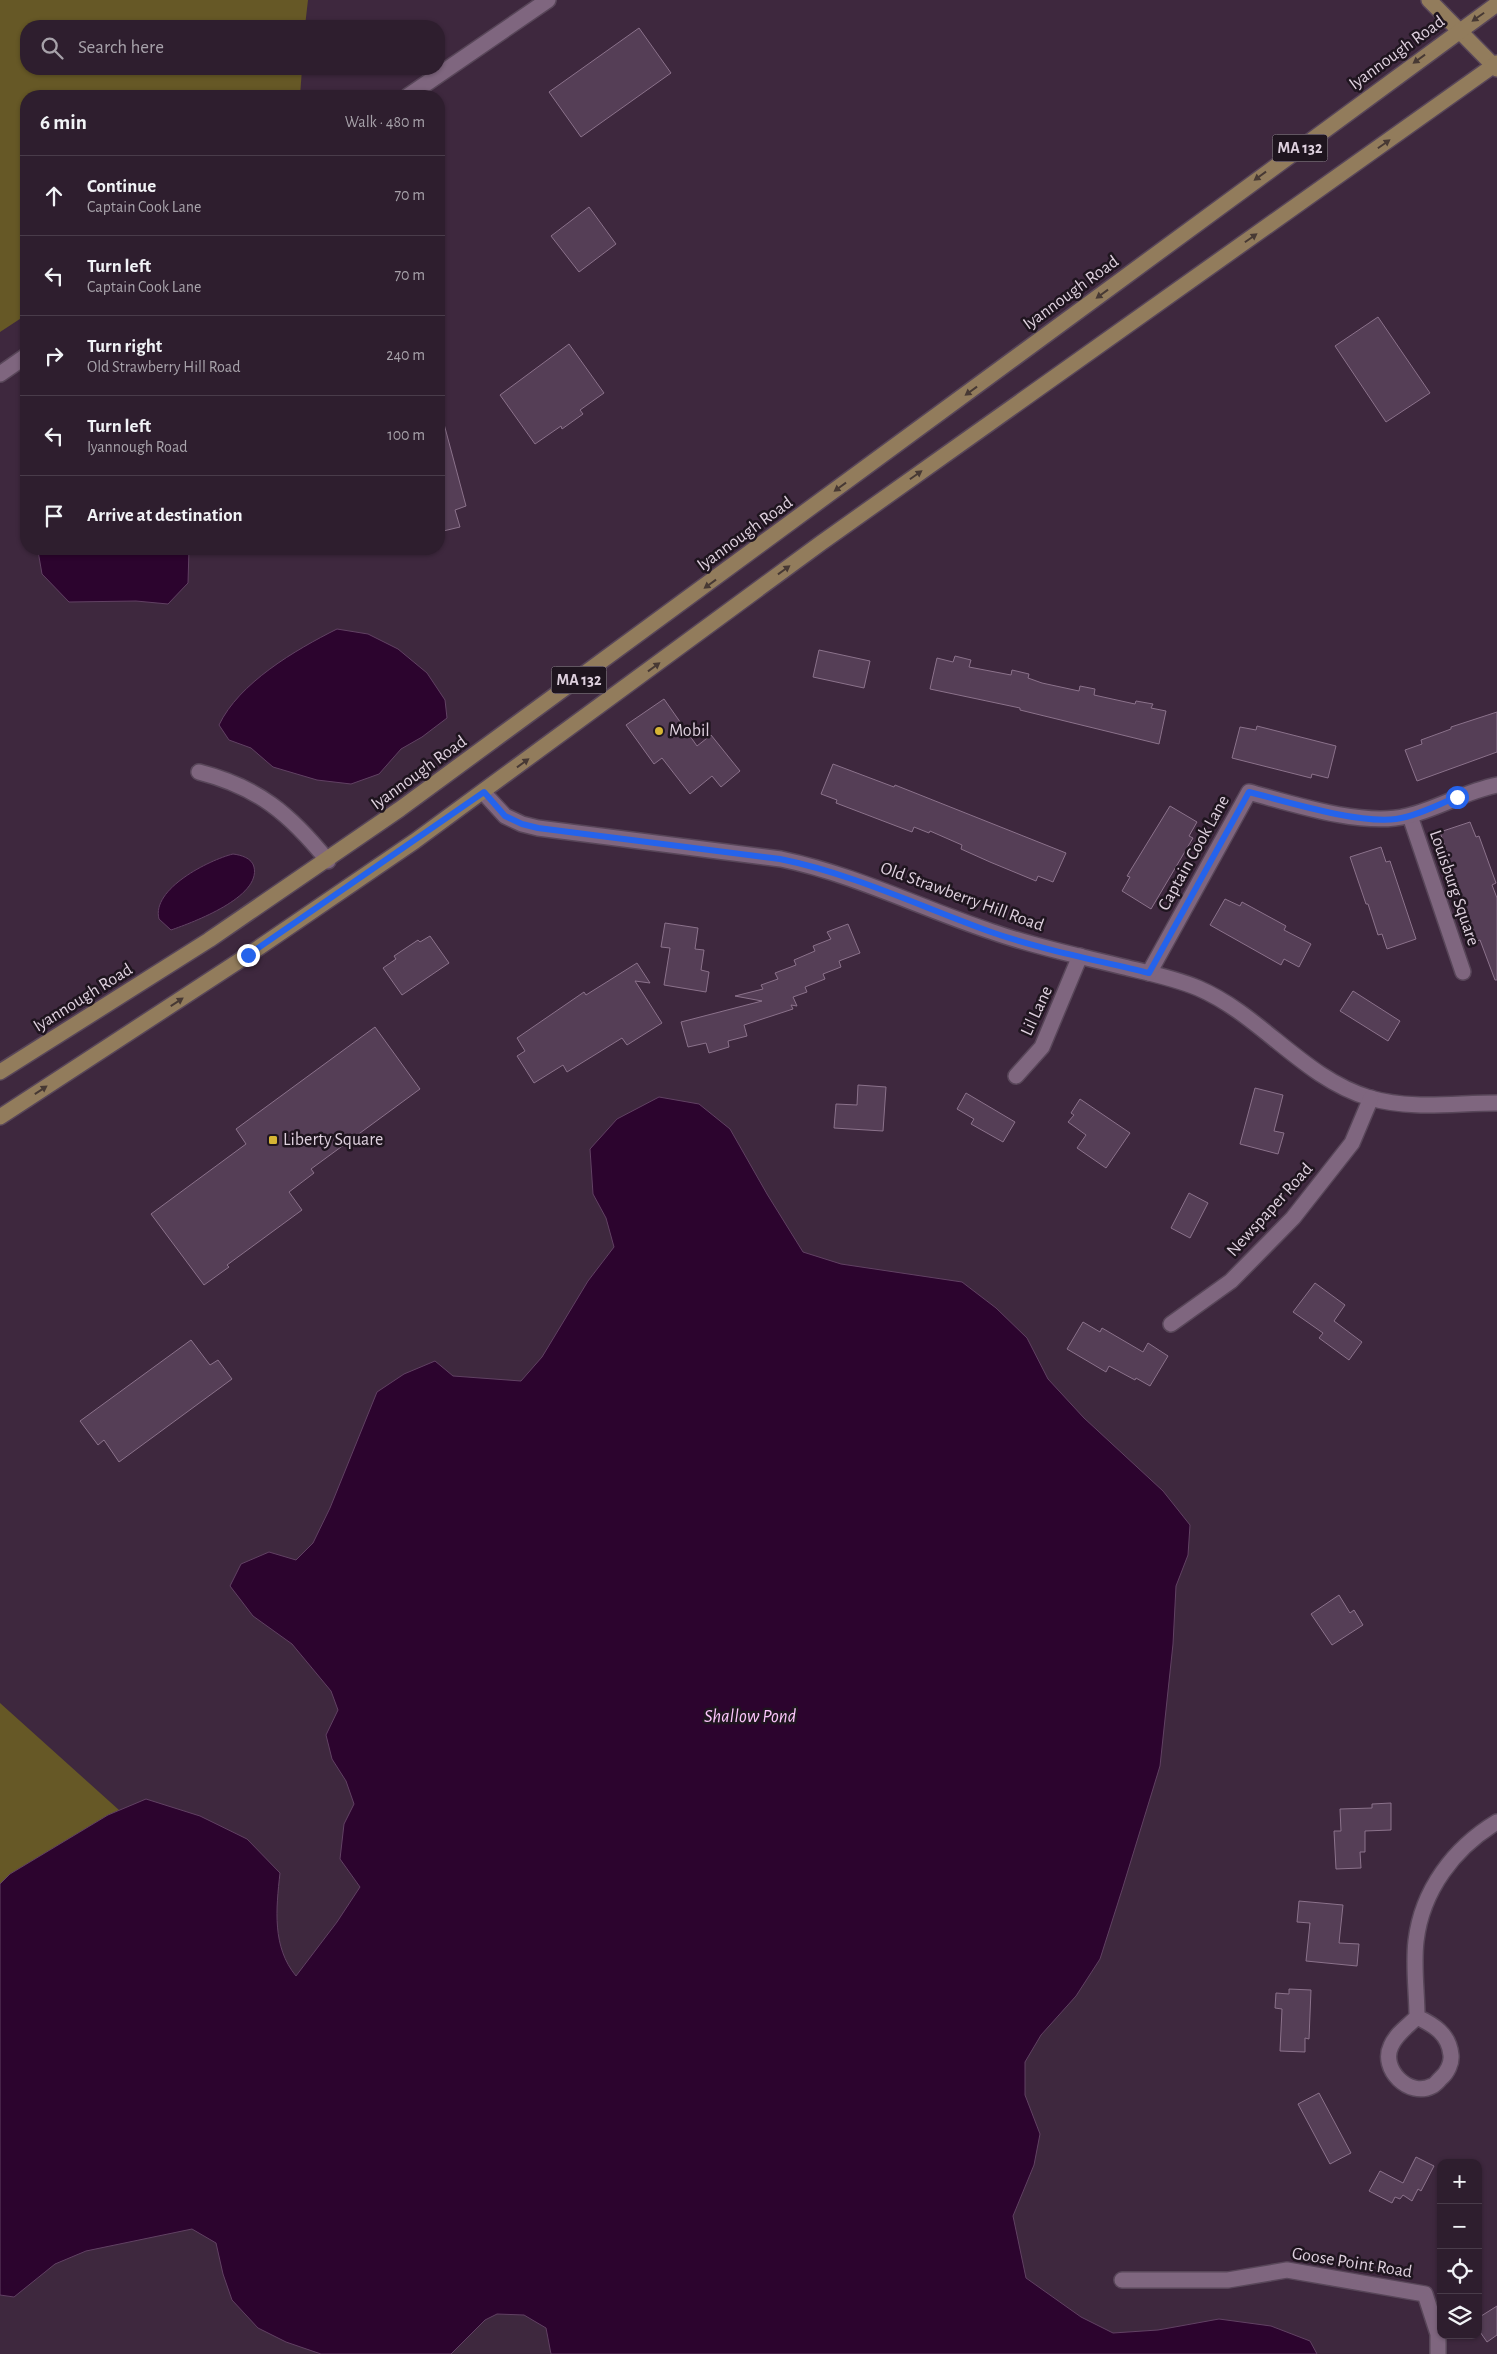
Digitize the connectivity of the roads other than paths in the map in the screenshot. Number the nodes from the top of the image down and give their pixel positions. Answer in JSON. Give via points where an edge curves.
{"nodes":[{"id":1,"x":548,"y":0,"type":"edge"},
{"id":2,"x":1429,"y":0,"type":"edge"},
{"id":3,"x":1497,"y":4,"type":"edge"},
{"id":4,"x":1459,"y":30,"type":"junction"},
{"id":5,"x":1496,"y":66,"type":"edge"},
{"id":6,"x":445,"y":71,"type":"edge"},
{"id":7,"x":439,"y":75,"type":"edge"},
{"id":8,"x":417,"y":90,"type":"edge"},
{"id":9,"x":20,"y":360,"type":"edge"},
{"id":10,"x":0,"y":374,"type":"edge"},
{"id":11,"x":198,"y":772,"type":"dead end"},
{"id":12,"x":1497,"y":785,"type":"edge"},
{"id":13,"x":484,"y":792,"type":"junction"},
{"id":14,"x":1410,"y":816,"type":"junction"},
{"id":15,"x":328,"y":861,"type":"junction"},
{"id":16,"x":1080,"y":956,"type":"junction"},
{"id":17,"x":1463,"y":972,"type":"dead end"},
{"id":18,"x":1149,"y":973,"type":"junction"},
{"id":19,"x":0,"y":1072,"type":"edge"},
{"id":20,"x":1016,"y":1076,"type":"dead end"},
{"id":21,"x":1371,"y":1098,"type":"junction"},
{"id":22,"x":1497,"y":1103,"type":"edge"},
{"id":23,"x":0,"y":1117,"type":"edge"},
{"id":24,"x":1171,"y":1324,"type":"dead end"},
{"id":25,"x":1497,"y":1822,"type":"edge"},
{"id":26,"x":1417,"y":2018,"type":"junction"},
{"id":27,"x":1122,"y":2280,"type":"dead end"},
{"id":28,"x":1438,"y":2354,"type":"edge"}],
"edges":[{"from":1,"to":6,"type":"street"},
{"from":2,"to":4,"type":"main road"},
{"from":3,"to":4,"type":"main road","name":"Iyannough Road","number":"MA 132","one_way":true},
{"from":4,"to":5,"type":"main road"},
{"from":4,"to":15,"type":"main road","name":"Iyannough Road","number":"MA 132","one_way":true,"via":[[648,629]]},
{"from":13,"to":5,"type":"main road","number":"MA 132","one_way":true,"via":[[821,543]]},
{"from":7,"to":8,"type":"street"},
{"from":9,"to":10,"type":"street"},
{"from":11,"to":15,"type":"street","via":[[237,784],[272,804],[301,828]]},
{"from":12,"to":14,"type":"street","name":"Captain Cook Lane"},
{"from":13,"to":16,"type":"street","name":"Old Strawberry Hill Road","via":[[505,816],[522,824],[810,865],[993,932]]},
{"from":23,"to":13,"type":"main road","number":"MA 132","one_way":true,"via":[[264,945]]},
{"from":14,"to":17,"type":"street","name":"Louisburg Square"},
{"from":14,"to":18,"type":"street","name":"Captain Cook Lane","via":[[1367,819],[1249,792]]},
{"from":15,"to":19,"type":"main road","name":"Iyannough Road","number":"MA 132"},
{"from":16,"to":18,"type":"street","name":"Old Strawberry Hill Road"},
{"from":16,"to":20,"type":"street","name":"Lil Lane","via":[[1042,1047]]},
{"from":18,"to":21,"type":"street","name":"Old Strawberry Hill Road","via":[[1176,979],[1222,999],[1314,1069],[1343,1087]]},
{"from":21,"to":22,"type":"street","name":"Old Strawberry Hill Road","via":[[1409,1105]]},
{"from":21,"to":24,"type":"street","name":"Newspaper Road","via":[[1352,1143],[1293,1218],[1231,1281]]},
{"from":25,"to":26,"type":"street","via":[[1461,1849],[1446,1866],[1429,1895],[1416,1941]]},
{"from":26,"to":26,"type":"street","via":[[1441,2032],[1450,2044],[1451,2060],[1446,2074],[1432,2086],[1419,2089],[1394,2076],[1388,2063],[1390,2047],[1400,2032]]},
{"from":27,"to":28,"type":"street","name":"Goose Point Road","via":[[1228,2280],[1287,2270],[1425,2294],[1438,2334]]}]}
